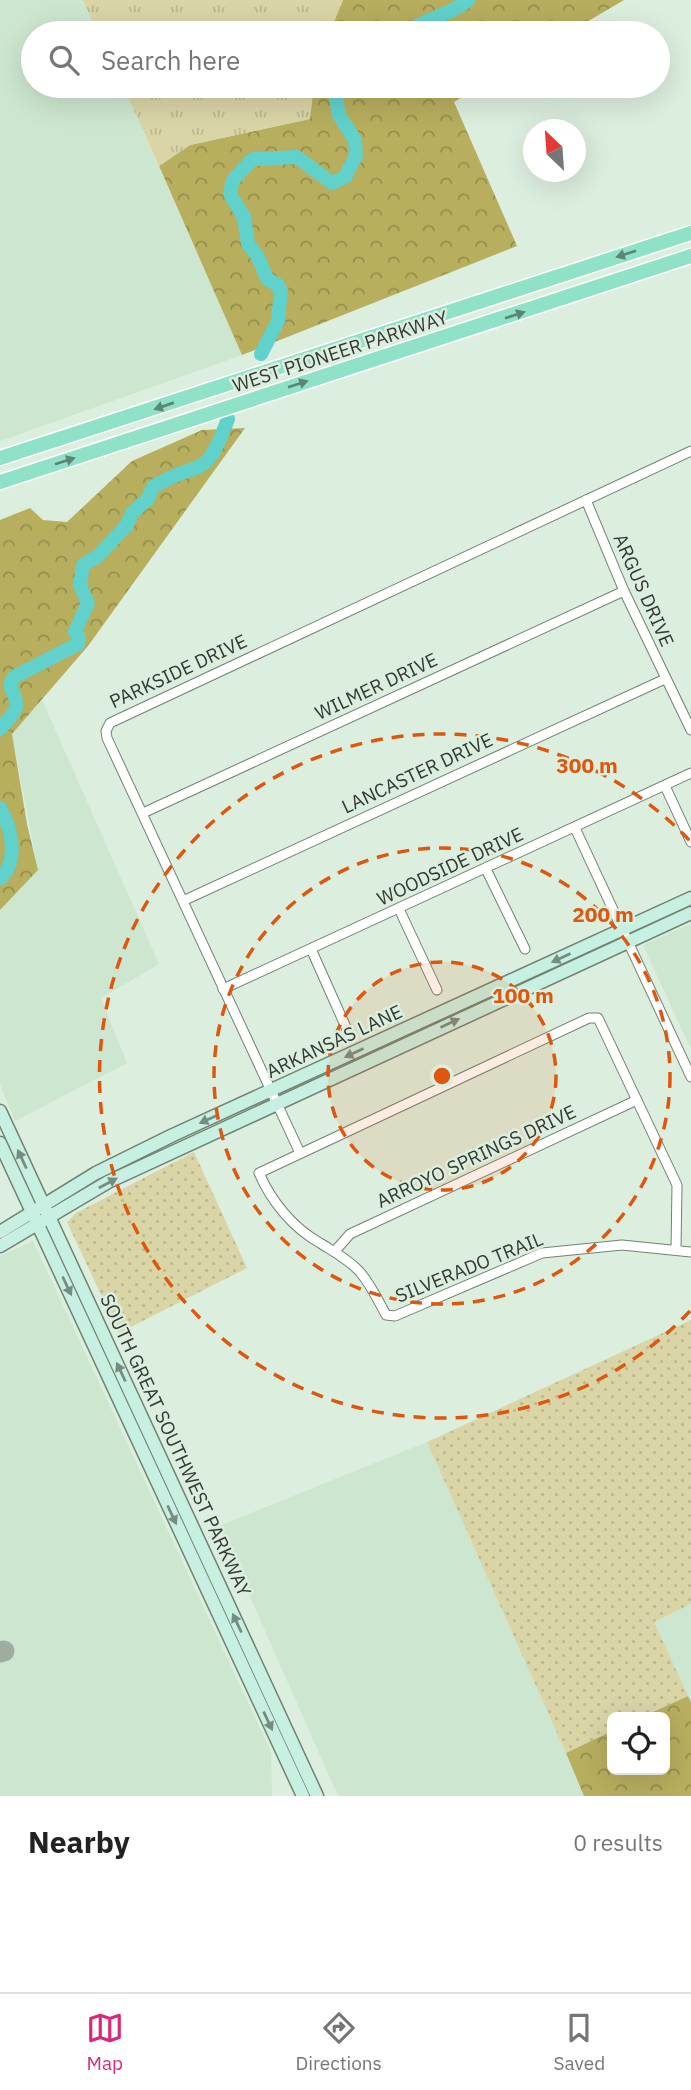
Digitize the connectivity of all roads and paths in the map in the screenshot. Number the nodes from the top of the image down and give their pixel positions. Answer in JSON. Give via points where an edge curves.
{"nodes":[{"id":1,"x":691,"y":233,"type":"edge"},
{"id":2,"x":691,"y":256,"type":"edge"},
{"id":3,"x":691,"y":451,"type":"edge"},
{"id":4,"x":0,"y":458,"type":"edge"},
{"id":5,"x":0,"y":482,"type":"edge"},
{"id":6,"x":586,"y":500,"type":"junction"},
{"id":7,"x":624,"y":591,"type":"junction"},
{"id":8,"x":665,"y":679,"type":"junction"},
{"id":9,"x":691,"y":730,"type":"edge"},
{"id":10,"x":691,"y":773,"type":"edge"},
{"id":11,"x":664,"y":786,"type":"junction"},
{"id":12,"x":143,"y":813,"type":"junction"},
{"id":13,"x":575,"y":828,"type":"junction"},
{"id":14,"x":691,"y":842,"type":"edge"},
{"id":15,"x":486,"y":869,"type":"junction"},
{"id":16,"x":691,"y":898,"type":"edge"},
{"id":17,"x":185,"y":900,"type":"junction"},
{"id":18,"x":398,"y":909,"type":"junction"},
{"id":19,"x":691,"y":913,"type":"edge"},
{"id":20,"x":625,"y":935,"type":"junction"},
{"id":21,"x":310,"y":949,"type":"junction"},
{"id":22,"x":524,"y":949,"type":"dead end"},
{"id":23,"x":223,"y":989,"type":"junction"},
{"id":24,"x":437,"y":990,"type":"dead end"},
{"id":25,"x":349,"y":1034,"type":"dead end"},
{"id":26,"x":691,"y":1077,"type":"edge"},
{"id":27,"x":271,"y":1091,"type":"junction"},
{"id":28,"x":637,"y":1100,"type":"junction"},
{"id":29,"x":277,"y":1103,"type":"junction"},
{"id":30,"x":0,"y":1111,"type":"edge"},
{"id":31,"x":0,"y":1143,"type":"edge"},
{"id":32,"x":300,"y":1153,"type":"junction"},
{"id":33,"x":42,"y":1215,"type":"junction"},
{"id":34,"x":0,"y":1232,"type":"edge"},
{"id":35,"x":0,"y":1246,"type":"edge"},
{"id":36,"x":335,"y":1251,"type":"junction"},
{"id":37,"x":676,"y":1251,"type":"junction"},
{"id":38,"x":691,"y":1252,"type":"edge"},
{"id":39,"x":103,"y":1349,"type":"junction"},
{"id":40,"x":170,"y":1474,"type":"junction"},
{"id":41,"x":156,"y":1481,"type":"junction"},
{"id":42,"x":303,"y":1796,"type":"edge"},
{"id":43,"x":317,"y":1796,"type":"edge"}],
"edges":[{"from":1,"to":4,"type":"main road","name":"WEST PIONEER PARKWAY","one_way":true},
{"from":5,"to":2,"type":"main road","name":"WEST PIONEER PARKWAY","one_way":true},
{"from":3,"to":6,"type":"street","name":"PARKSIDE DRIVE"},
{"from":6,"to":7,"type":"street","name":"ARGUS DRIVE"},
{"from":6,"to":12,"type":"street","name":"PARKSIDE DRIVE","via":[[110,723],[107,738]]},
{"from":7,"to":8,"type":"street","name":"ARGUS DRIVE"},
{"from":7,"to":12,"type":"street","name":"WILMER DRIVE"},
{"from":8,"to":9,"type":"street","name":"ARGUS DRIVE"},
{"from":8,"to":17,"type":"street","name":"LANCASTER DRIVE"},
{"from":10,"to":11,"type":"street","name":"WOODSIDE DRIVE"},
{"from":11,"to":13,"type":"street","name":"WOODSIDE DRIVE"},
{"from":11,"to":14,"type":"street"},
{"from":12,"to":17,"type":"street","name":"PARKSIDE DRIVE"},
{"from":13,"to":15,"type":"street","name":"WOODSIDE DRIVE"},
{"from":13,"to":20,"type":"street"},
{"from":15,"to":18,"type":"street","name":"WOODSIDE DRIVE"},
{"from":15,"to":22,"type":"street"},
{"from":16,"to":20,"type":"main road","name":"ARKANSAS LANE"},
{"from":17,"to":23,"type":"street","name":"PARKSIDE DRIVE"},
{"from":18,"to":21,"type":"street","name":"WOODSIDE DRIVE"},
{"from":18,"to":24,"type":"street"},
{"from":19,"to":20,"type":"main road","name":"ARKANSAS LANE"},
{"from":20,"to":26,"type":"street"},
{"from":20,"to":27,"type":"main road","name":"ARKANSAS LANE","one_way":true},
{"from":29,"to":20,"type":"main road","name":"ARKANSAS LANE","one_way":true},
{"from":21,"to":23,"type":"street","name":"WOODSIDE DRIVE"},
{"from":21,"to":25,"type":"street"},
{"from":23,"to":27,"type":"street","name":"PARKSIDE DRIVE"},
{"from":27,"to":29,"type":"street","name":"PARKSIDE DRIVE"},
{"from":27,"to":33,"type":"main road","name":"ARKANSAS LANE","one_way":true,"via":[[96,1173]]},
{"from":28,"to":32,"type":"street","via":[[598,1018],[589,1018]]},
{"from":28,"to":36,"type":"street","name":"ARROYO SPRINGS DRIVE","via":[[350,1234]]},
{"from":28,"to":37,"type":"street","via":[[677,1185]]},
{"from":29,"to":32,"type":"street","name":"PARKSIDE DRIVE"},
{"from":33,"to":29,"type":"main road","name":"ARKANSAS LANE","one_way":true},
{"from":33,"to":30,"type":"main road","name":"SOUTH GREAT SOUTHWEST PARKWAY","one_way":true},
{"from":31,"to":33,"type":"main road","name":"SOUTH GREAT SOUTHWEST PARKWAY"},
{"from":32,"to":36,"type":"street","via":[[259,1173],[292,1222]]},
{"from":33,"to":34,"type":"main road","name":"ARKANSAS LANE"},
{"from":33,"to":35,"type":"main road","name":"ARKANSAS LANE"},
{"from":33,"to":39,"type":"main road","name":"SOUTH GREAT SOUTHWEST PARKWAY"},
{"from":36,"to":37,"type":"street","name":"SILVERADO TRAIL","via":[[359,1271],[386,1315],[395,1316],[542,1253],[622,1245]]},
{"from":37,"to":38,"type":"street","name":"SILVERADO TRAIL"},
{"from":40,"to":39,"type":"main road","name":"SOUTH GREAT SOUTHWEST PARKWAY","one_way":true},
{"from":39,"to":41,"type":"main road","name":"SOUTH GREAT SOUTHWEST PARKWAY"},
{"from":40,"to":41,"type":"main road"},
{"from":43,"to":40,"type":"main road","name":"SOUTH GREAT SOUTHWEST PARKWAY","one_way":true},
{"from":41,"to":42,"type":"main road","name":"SOUTH GREAT SOUTHWEST PARKWAY","one_way":true}]}
